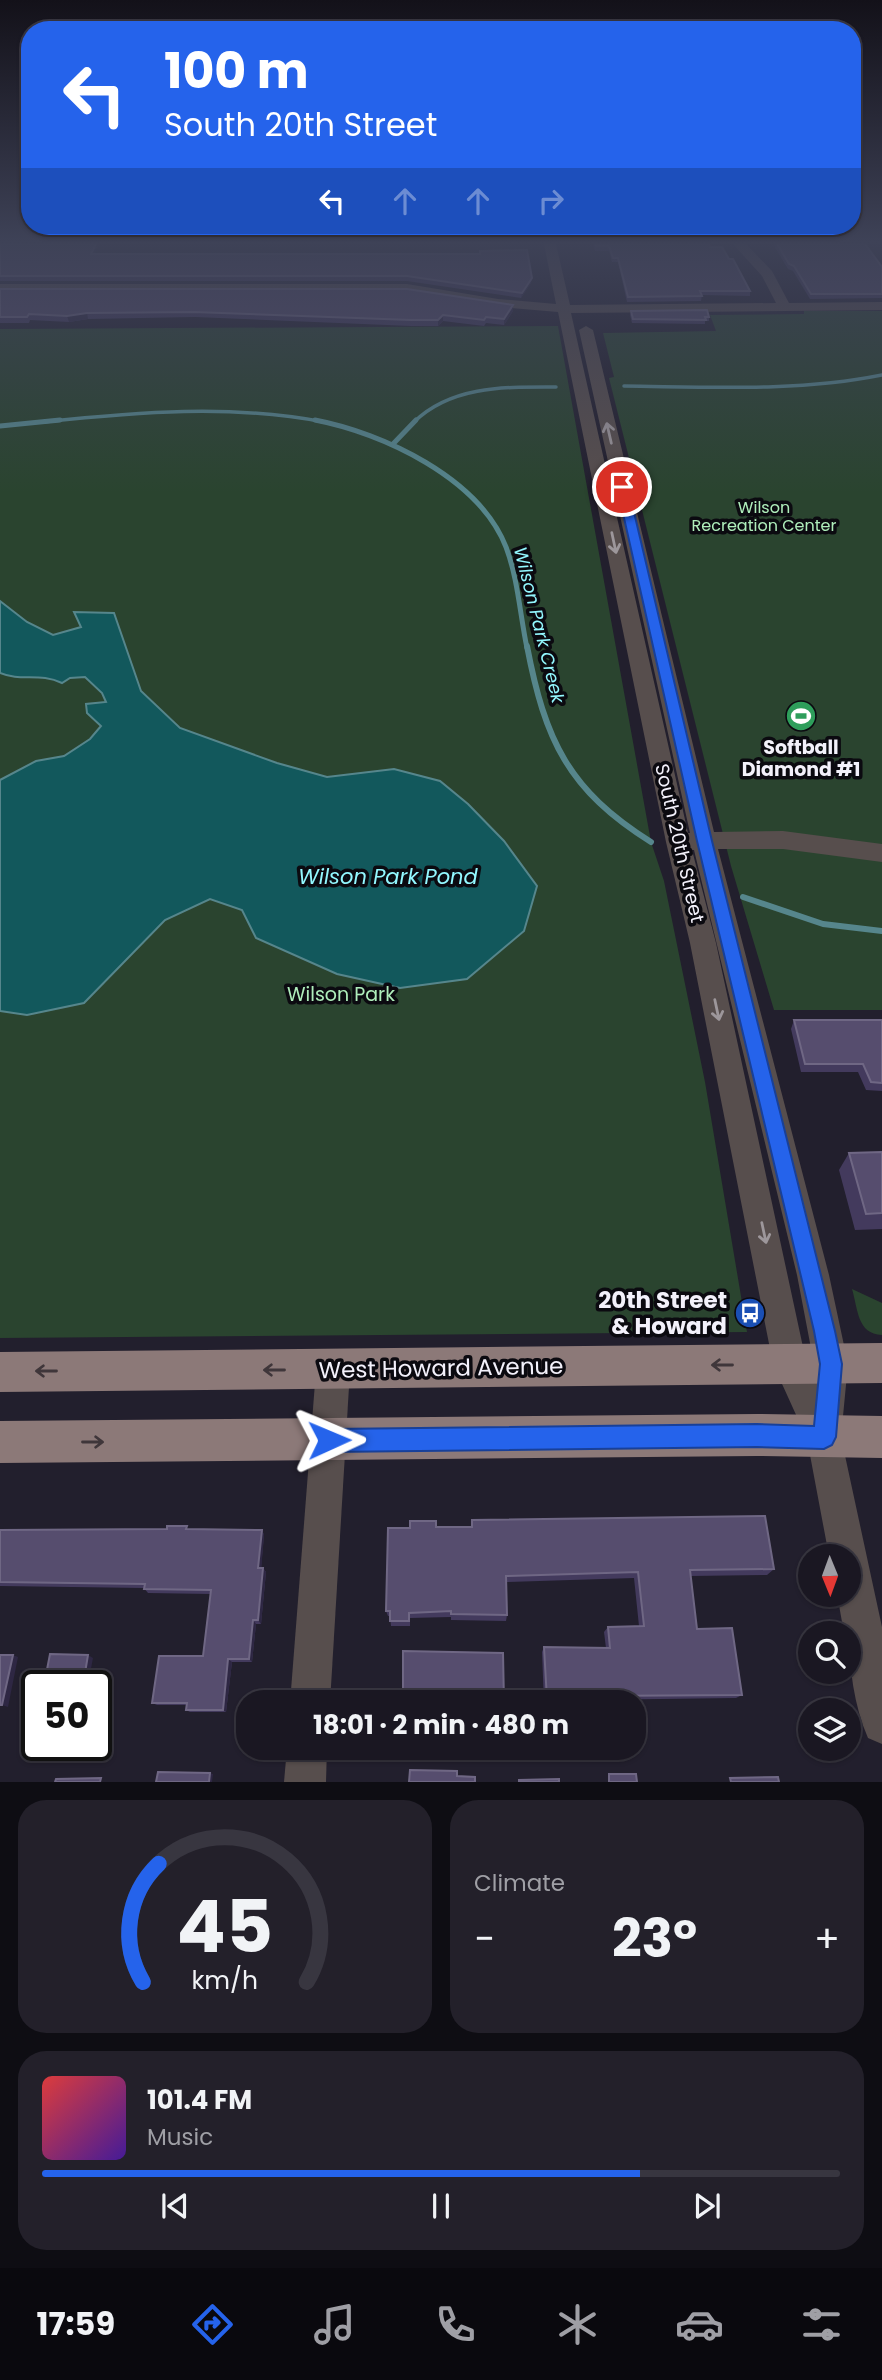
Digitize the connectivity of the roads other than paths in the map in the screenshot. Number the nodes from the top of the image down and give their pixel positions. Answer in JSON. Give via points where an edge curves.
{"nodes":[{"id":1,"x":576,"y":327,"type":"edge"},
{"id":2,"x":577,"y":327,"type":"edge"},
{"id":3,"x":707,"y":849,"type":"junction"},
{"id":4,"x":681,"y":850,"type":"junction"},
{"id":5,"x":882,"y":853,"type":"edge"},
{"id":6,"x":717,"y":943,"type":"junction"},
{"id":7,"x":882,"y":1363,"type":"edge"},
{"id":8,"x":790,"y":1364,"type":"junction"},
{"id":9,"x":831,"y":1364,"type":"junction"},
{"id":10,"x":333,"y":1370,"type":"junction"},
{"id":11,"x":0,"y":1372,"type":"edge"},
{"id":12,"x":824,"y":1437,"type":"junction"},
{"id":13,"x":882,"y":1437,"type":"edge"},
{"id":14,"x":329,"y":1440,"type":"junction"},
{"id":15,"x":0,"y":1442,"type":"edge"},
{"id":16,"x":845,"y":1544,"type":"edge"},
{"id":17,"x":858,"y":1607,"type":"edge"},
{"id":18,"x":311,"y":1690,"type":"edge"},
{"id":19,"x":882,"y":1724,"type":"edge"},
{"id":20,"x":306,"y":1760,"type":"edge"},
{"id":21,"x":305,"y":1782,"type":"edge"}],
"edges":[{"from":1,"to":4,"type":"street","name":"South 20th Street","one_way":true},
{"from":3,"to":2,"type":"street","name":"South 20th Street","one_way":true},
{"from":3,"to":4,"type":"street"},
{"from":3,"to":5,"type":"street","via":[[783,840]]},
{"from":3,"to":6,"type":"street","name":"South 20th Street"},
{"from":4,"to":6,"type":"street","name":"South 20th Street"},
{"from":6,"to":8,"type":"street","name":"South 20th Street","one_way":true},
{"from":6,"to":9,"type":"street","name":"South 20th Street","via":[[813,1275]]},
{"from":7,"to":9,"type":"main road","name":"West Howard Avenue"},
{"from":8,"to":9,"type":"main road","name":"West Howard Avenue"},
{"from":8,"to":10,"type":"main road","name":"West Howard Avenue","one_way":true},
{"from":8,"to":12,"type":"street","name":"South 20th Street"},
{"from":9,"to":12,"type":"street","name":"South 20th Street"},
{"from":10,"to":11,"type":"main road","name":"West Howard Avenue","one_way":true},
{"from":10,"to":14,"type":"street"},
{"from":12,"to":13,"type":"main road"},
{"from":12,"to":14,"type":"main road"},
{"from":12,"to":16,"type":"street","name":"South 20th Street"},
{"from":15,"to":14,"type":"main road","one_way":true},
{"from":14,"to":18,"type":"street"},
{"from":17,"to":19,"type":"street","name":"South 20th Street"},
{"from":20,"to":21,"type":"street"}]}
